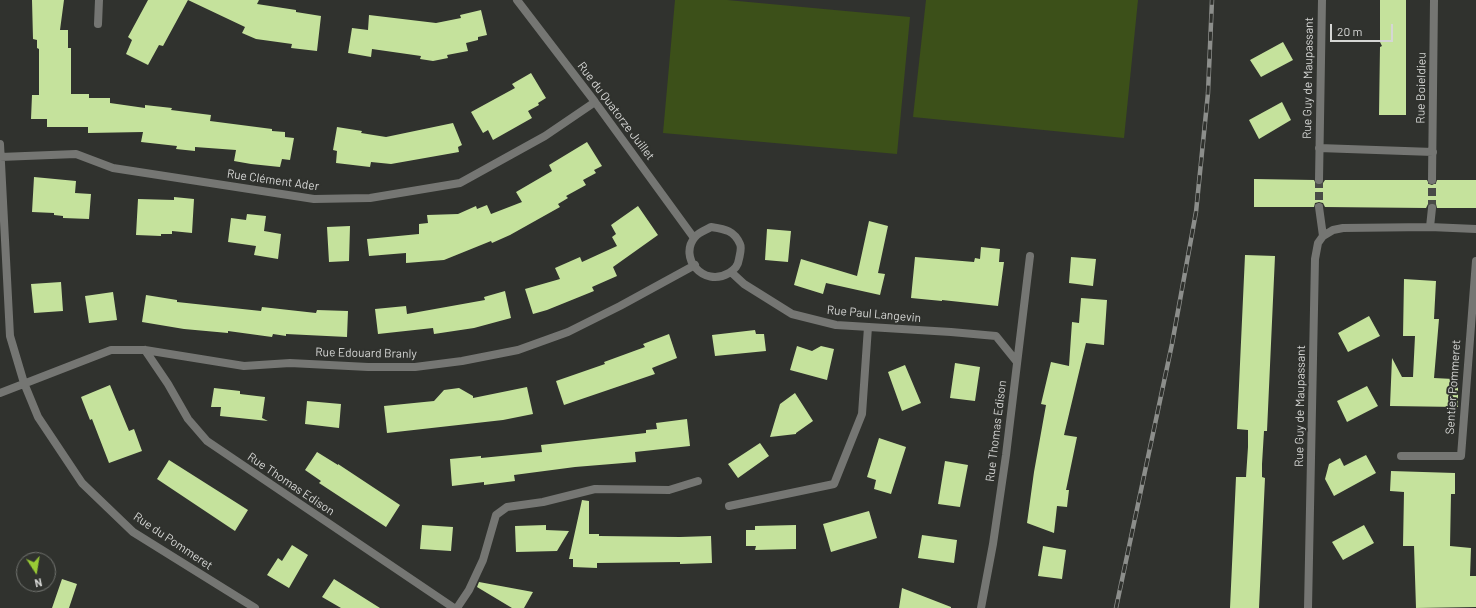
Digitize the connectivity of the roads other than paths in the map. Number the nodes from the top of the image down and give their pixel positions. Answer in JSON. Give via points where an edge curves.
{"nodes":[{"id":1,"x":99,"y":0,"type":"edge"},
{"id":2,"x":517,"y":0,"type":"edge"},
{"id":3,"x":1322,"y":0,"type":"edge"},
{"id":4,"x":1434,"y":0,"type":"edge"},
{"id":5,"x":98,"y":24,"type":"dead end"},
{"id":6,"x":595,"y":102,"type":"junction"},
{"id":7,"x":0,"y":144,"type":"edge"},
{"id":8,"x":1319,"y":148,"type":"junction"},
{"id":9,"x":1433,"y":152,"type":"junction"},
{"id":10,"x":0,"y":157,"type":"edge"},
{"id":11,"x":0,"y":170,"type":"edge"},
{"id":12,"x":1319,"y":180,"type":"tunnel mouth"},
{"id":13,"x":1432,"y":180,"type":"tunnel mouth"},
{"id":14,"x":1319,"y":207,"type":"tunnel mouth"},
{"id":15,"x":1432,"y":208,"type":"tunnel mouth"},
{"id":16,"x":1430,"y":227,"type":"junction"},
{"id":17,"x":1476,"y":229,"type":"edge"},
{"id":18,"x":1323,"y":236,"type":"junction"},
{"id":19,"x":694,"y":238,"type":"junction"},
{"id":20,"x":1030,"y":256,"type":"dead end"},
{"id":21,"x":1476,"y":261,"type":"edge"},
{"id":22,"x":694,"y":265,"type":"junction"},
{"id":23,"x":731,"y":272,"type":"junction"},
{"id":24,"x":868,"y":327,"type":"junction"},
{"id":25,"x":145,"y":350,"type":"junction"},
{"id":26,"x":1017,"y":362,"type":"junction"},
{"id":27,"x":24,"y":384,"type":"junction"},
{"id":28,"x":0,"y":393,"type":"edge"},
{"id":29,"x":1401,"y":456,"type":"dead end"},
{"id":30,"x":698,"y":482,"type":"dead end"},
{"id":31,"x":729,"y":506,"type":"dead end"},
{"id":32,"x":254,"y":608,"type":"edge"},
{"id":33,"x":456,"y":608,"type":"edge"},
{"id":34,"x":981,"y":608,"type":"edge"},
{"id":35,"x":1308,"y":608,"type":"edge"}],
"edges":[{"from":1,"to":5,"type":"street"},
{"from":2,"to":6,"type":"street","name":"Rue du Quatorze Juillet"},
{"from":3,"to":8,"type":"street","name":"Rue Guy de Maupassant"},
{"from":4,"to":9,"type":"street","name":"Rue Boieldieu"},
{"from":6,"to":10,"type":"street","name":"Rue Clément Ader","via":[[545,136],[460,183],[370,198],[314,199],[113,168],[76,154]]},
{"from":6,"to":19,"type":"street","name":"Rue du Quatorze Juillet"},
{"from":7,"to":10,"type":"street","name":"Rue du Pommeret"},
{"from":8,"to":9,"type":"street"},
{"from":8,"to":12,"type":"street","name":"Rue Guy de Maupassant"},
{"from":9,"to":13,"type":"street","name":"Rue Boieldieu"},
{"from":10,"to":11,"type":"street","name":"Rue du Pommeret"},
{"from":11,"to":27,"type":"street","name":"Rue du Pommeret","via":[[10,336]]},
{"from":14,"to":18,"type":"street","name":"Rue Guy de Maupassant"},
{"from":15,"to":16,"type":"street"},
{"from":16,"to":17,"type":"street"},
{"from":16,"to":18,"type":"street","via":[[1343,228]]},
{"from":18,"to":35,"type":"street","name":"Rue Guy de Maupassant","via":[[1318,243],[1315,259]]},
{"from":19,"to":22,"type":"street","via":[[690,248],[690,257]]},
{"from":19,"to":23,"type":"street","via":[[710,226],[730,230],[741,246],[738,266]]},
{"from":20,"to":26,"type":"street","name":"Rue Thomas Edison"},
{"from":21,"to":29,"type":"street","name":"Sentier Pommeret","via":[[1461,456]]},
{"from":22,"to":23,"type":"street","via":[[702,274],[709,277],[721,277]]},
{"from":22,"to":25,"type":"street","name":"Rue Edouard Branly","via":[[568,332],[518,350],[462,361],[415,366],[368,367],[290,363],[244,366]]},
{"from":23,"to":24,"type":"street","name":"Rue Paul Langevin","via":[[744,284],[792,314],[836,325]]},
{"from":24,"to":26,"type":"street","name":"Rue Paul Langevin","via":[[996,336]]},
{"from":24,"to":31,"type":"street","via":[[862,414],[834,484]]},
{"from":25,"to":27,"type":"street","name":"Rue Edouard Branly","via":[[110,350]]},
{"from":25,"to":33,"type":"street","name":"Rue Thomas Edison","via":[[188,419],[207,441]]},
{"from":26,"to":34,"type":"street","name":"Rue Thomas Edison","via":[[993,544]]},
{"from":27,"to":28,"type":"street","name":"Rue Edouard Branly"},
{"from":27,"to":32,"type":"street","name":"Rue du Pommeret","via":[[38,417],[82,483],[133,532]]},
{"from":30,"to":33,"type":"street","via":[[669,490],[595,489],[543,502],[507,507],[496,515],[482,560],[469,590]]}]}
